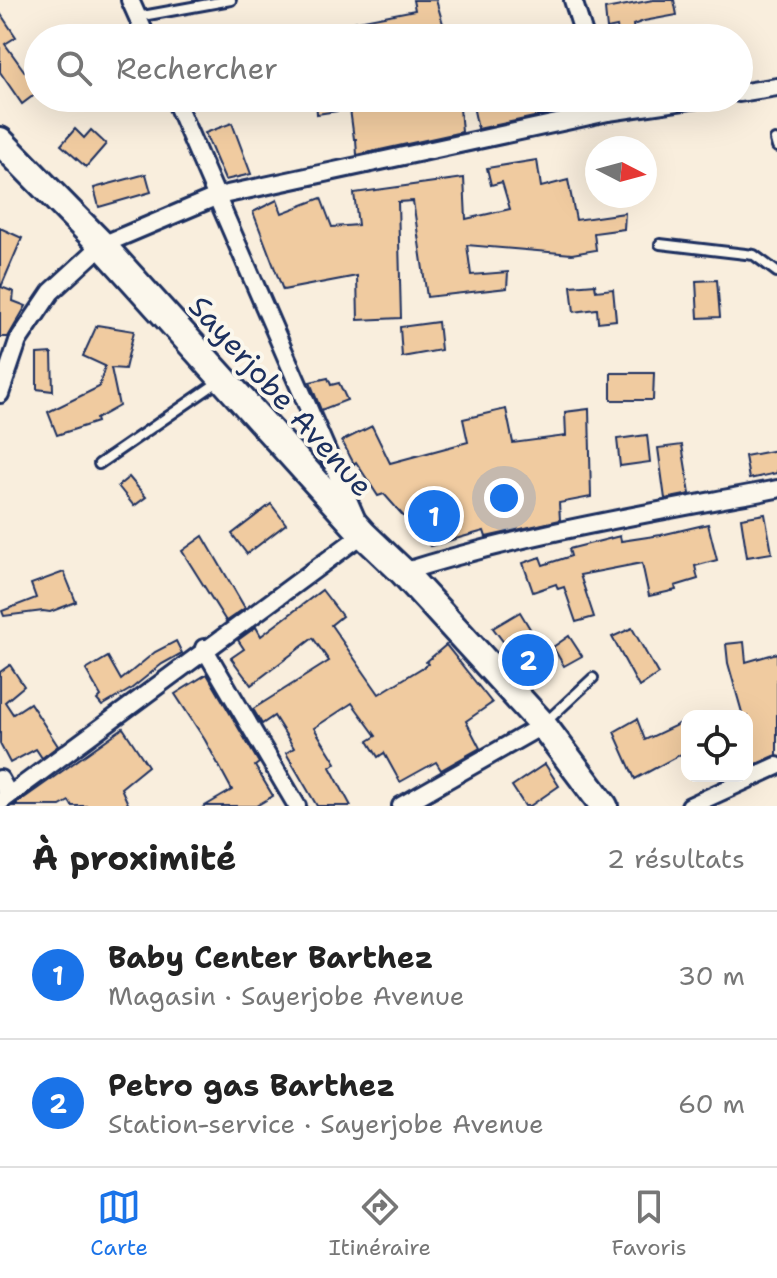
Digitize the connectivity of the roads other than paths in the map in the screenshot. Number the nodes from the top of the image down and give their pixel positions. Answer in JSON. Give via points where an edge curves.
{"nodes":[{"id":1,"x":130,"y":0,"type":"edge"},
{"id":2,"x":231,"y":0,"type":"edge"},
{"id":3,"x":573,"y":0,"type":"edge"},
{"id":4,"x":137,"y":17,"type":"junction"},
{"id":5,"x":140,"y":24,"type":"edge"},
{"id":6,"x":581,"y":24,"type":"edge"},
{"id":7,"x":777,"y":87,"type":"edge"},
{"id":8,"x":753,"y":91,"type":"edge"},
{"id":9,"x":180,"y":112,"type":"edge"},
{"id":10,"x":576,"y":112,"type":"edge"},
{"id":11,"x":0,"y":141,"type":"edge"},
{"id":12,"x":218,"y":196,"type":"junction"},
{"id":13,"x":660,"y":244,"type":"dead end"},
{"id":14,"x":102,"y":245,"type":"junction"},
{"id":15,"x":777,"y":272,"type":"edge"},
{"id":16,"x":223,"y":379,"type":"junction"},
{"id":17,"x":0,"y":394,"type":"edge"},
{"id":18,"x":99,"y":464,"type":"dead end"},
{"id":19,"x":777,"y":489,"type":"edge"},
{"id":20,"x":363,"y":534,"type":"junction"},
{"id":21,"x":403,"y":572,"type":"junction"},
{"id":22,"x":204,"y":648,"type":"junction"},
{"id":23,"x":593,"y":678,"type":"dead end"},
{"id":24,"x":543,"y":725,"type":"junction"},
{"id":25,"x":777,"y":766,"type":"edge"},
{"id":26,"x":0,"y":779,"type":"edge"},
{"id":27,"x":5,"y":798,"type":"edge"},
{"id":28,"x":297,"y":806,"type":"edge"},
{"id":29,"x":401,"y":806,"type":"edge"},
{"id":30,"x":604,"y":806,"type":"edge"},
{"id":31,"x":690,"y":806,"type":"edge"}],
"edges":[{"from":1,"to":4,"type":"street"},
{"from":2,"to":4,"type":"lane"},
{"from":3,"to":6,"type":"street"},
{"from":4,"to":5,"type":"street"},
{"from":7,"to":8,"type":"street"},
{"from":9,"to":12,"type":"street"},
{"from":10,"to":12,"type":"street"},
{"from":11,"to":14,"type":"main road","name":"Sayerjobe Avenue"},
{"from":12,"to":14,"type":"street"},
{"from":12,"to":20,"type":"street"},
{"from":13,"to":15,"type":"lane","via":[[754,255]]},
{"from":14,"to":16,"type":"main road","name":"Sayerjobe Avenue"},
{"from":14,"to":17,"type":"street","via":[[51,292],[18,341]]},
{"from":16,"to":18,"type":"lane"},
{"from":16,"to":20,"type":"main road","name":"Sayerjobe Avenue"},
{"from":19,"to":21,"type":"street","via":[[558,531]]},
{"from":20,"to":21,"type":"main road","name":"Sayerjobe Avenue"},
{"from":20,"to":22,"type":"street"},
{"from":21,"to":24,"type":"main road","name":"Sayerjobe Avenue"},
{"from":22,"to":27,"type":"street"},
{"from":22,"to":28,"type":"street"},
{"from":23,"to":24,"type":"lane"},
{"from":24,"to":29,"type":"street"},
{"from":24,"to":30,"type":"main road","name":"Sayerjobe Avenue"},
{"from":25,"to":31,"type":"street"},
{"from":26,"to":27,"type":"street"}]}
